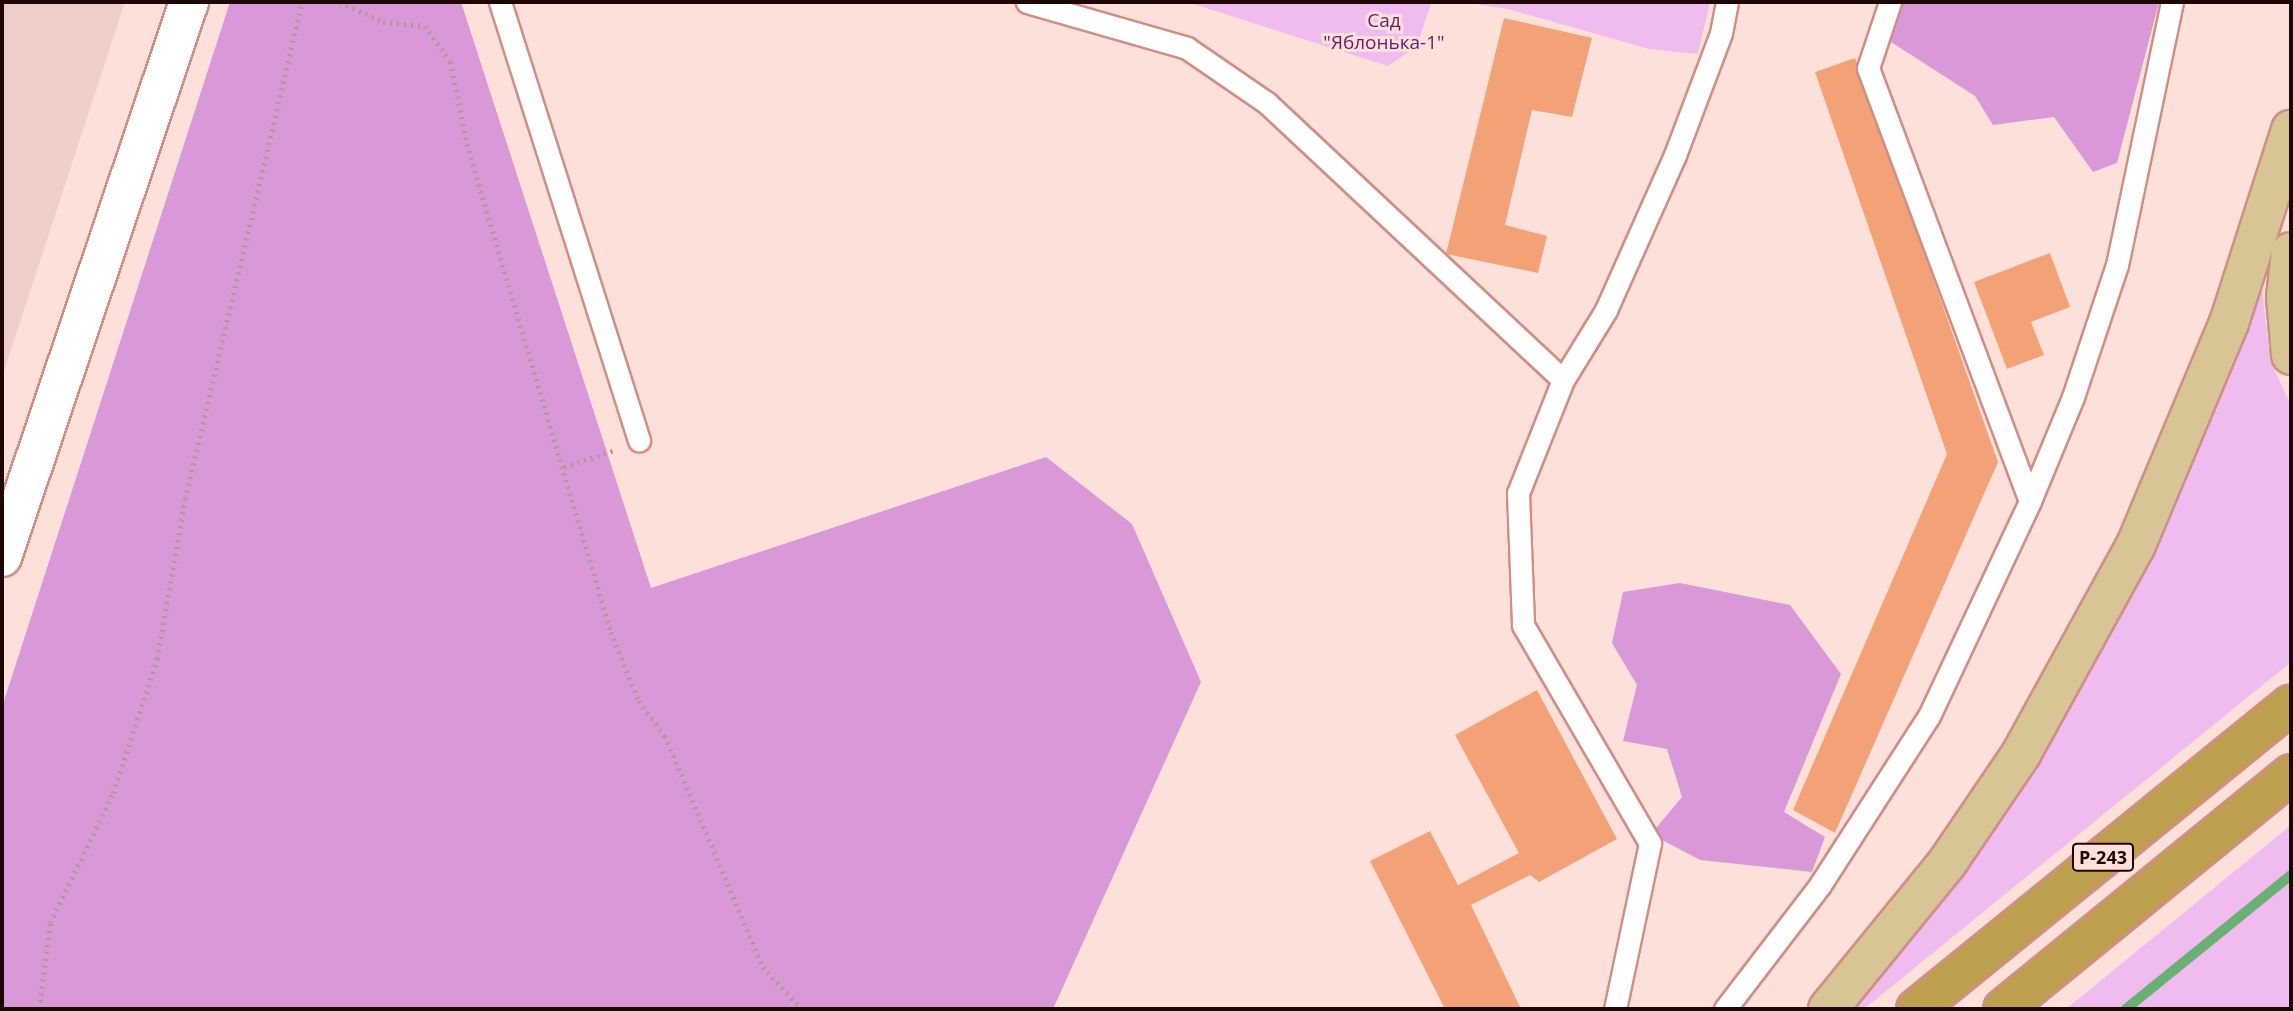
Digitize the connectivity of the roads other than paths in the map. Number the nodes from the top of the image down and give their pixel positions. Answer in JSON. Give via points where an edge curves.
{"nodes":[{"id":1,"x":189,"y":2,"type":"edge"},
{"id":2,"x":500,"y":2,"type":"edge"},
{"id":3,"x":1027,"y":2,"type":"edge"},
{"id":4,"x":1727,"y":2,"type":"edge"},
{"id":5,"x":1890,"y":2,"type":"edge"},
{"id":6,"x":2172,"y":2,"type":"edge"},
{"id":7,"x":2291,"y":130,"type":"edge"},
{"id":8,"x":2291,"y":252,"type":"edge"},
{"id":9,"x":2291,"y":355,"type":"edge"},
{"id":10,"x":1563,"y":380,"type":"junction"},
{"id":11,"x":639,"y":441,"type":"road end"},
{"id":12,"x":2031,"y":501,"type":"junction"},
{"id":13,"x":2,"y":557,"type":"edge"},
{"id":14,"x":2291,"y":704,"type":"edge"},
{"id":15,"x":2291,"y":774,"type":"edge"},
{"id":16,"x":2128,"y":908,"type":"junction"},
{"id":17,"x":1615,"y":1009,"type":"edge"},
{"id":18,"x":1724,"y":1009,"type":"edge"},
{"id":19,"x":1828,"y":1009,"type":"edge"},
{"id":20,"x":1916,"y":1009,"type":"edge"},
{"id":21,"x":2003,"y":1009,"type":"edge"},
{"id":22,"x":2021,"y":1009,"type":"edge"}],
"edges":[{"from":1,"to":13,"type":"street"},
{"from":2,"to":11,"type":"lane"},
{"from":3,"to":10,"type":"lane","via":[[1187,48],[1267,103]]},
{"from":4,"to":10,"type":"lane","via":[[1721,33],[1675,155],[1606,310]]},
{"from":5,"to":12,"type":"lane","via":[[1868,68]]},
{"from":6,"to":12,"type":"lane","via":[[2117,265],[2073,397]]},
{"from":7,"to":19,"type":"main road","via":[[2228,323],[2136,545],[2021,754],[1947,863]]},
{"from":8,"to":9,"type":"main road","via":[[2286,297]]},
{"from":10,"to":17,"type":"lane","via":[[1518,492],[1523,625],[1650,843]]},
{"from":12,"to":18,"type":"lane","via":[[1929,716],[1820,885]]},
{"from":14,"to":20,"type":"highway","number":"Р-243"},
{"from":15,"to":16,"type":"highway","number":"Р-243"},
{"from":16,"to":21,"type":"highway","number":"Р-243"},
{"from":16,"to":22,"type":"main road"}]}
